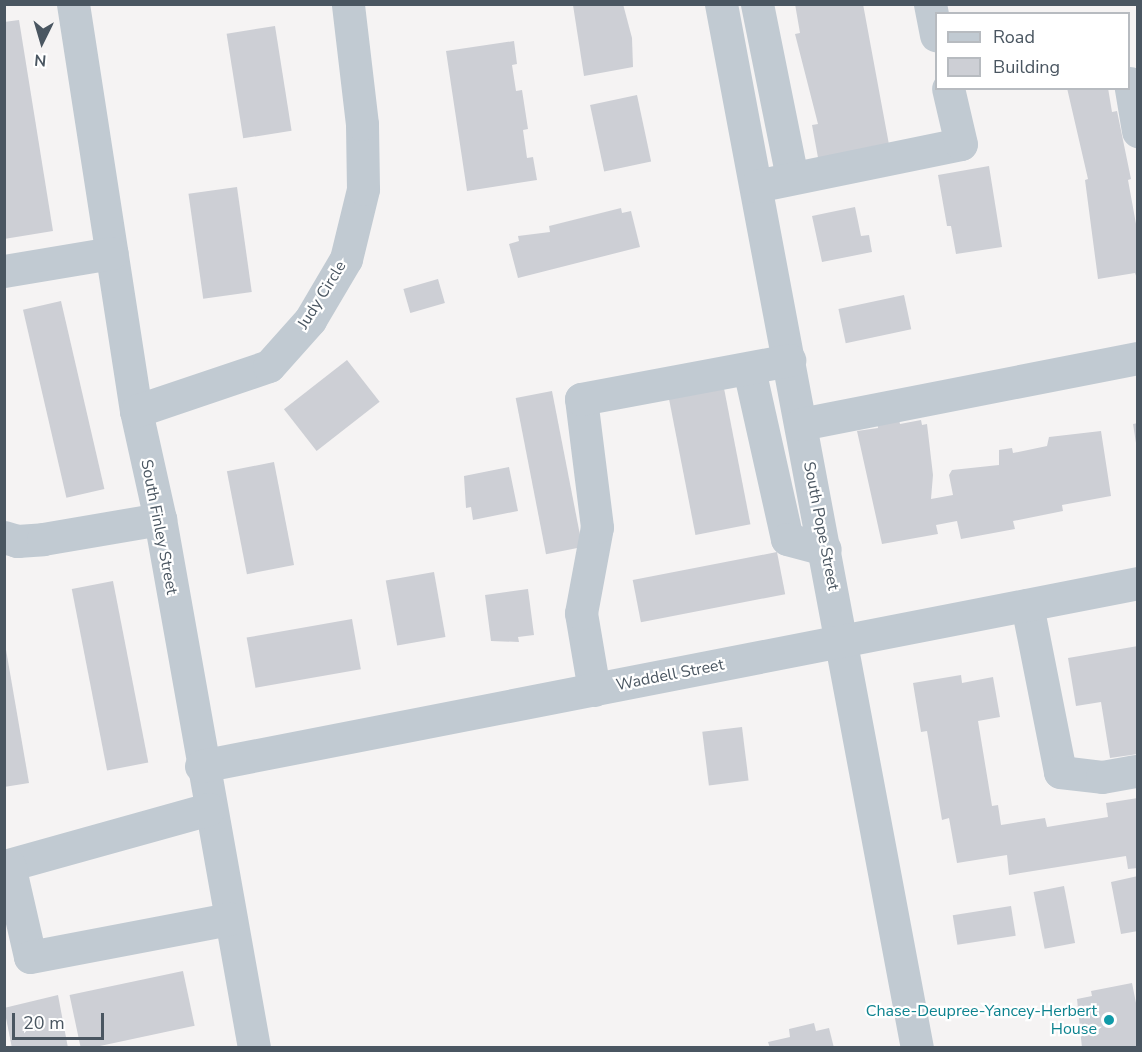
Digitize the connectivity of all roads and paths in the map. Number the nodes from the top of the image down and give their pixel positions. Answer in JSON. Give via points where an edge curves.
{"nodes":[{"id":1,"x":73,"y":4,"type":"edge"},
{"id":2,"x":348,"y":4,"type":"edge"},
{"id":3,"x":721,"y":4,"type":"edge"},
{"id":4,"x":757,"y":4,"type":"edge"},
{"id":5,"x":930,"y":4,"type":"edge"},
{"id":6,"x":935,"y":30,"type":"edge"},
{"id":7,"x":1130,"y":83,"type":"edge"},
{"id":8,"x":948,"y":90,"type":"edge"},
{"id":9,"x":1137,"y":131,"type":"edge"},
{"id":10,"x":792,"y":178,"type":"junction"},
{"id":11,"x":756,"y":186,"type":"junction"},
{"id":12,"x":111,"y":253,"type":"junction"},
{"id":13,"x":4,"y":271,"type":"edge"},
{"id":14,"x":1137,"y":358,"type":"edge"},
{"id":15,"x":789,"y":360,"type":"junction"},
{"id":16,"x":749,"y":369,"type":"junction"},
{"id":17,"x":136,"y":411,"type":"junction"},
{"id":18,"x":801,"y":424,"type":"junction"},
{"id":19,"x":160,"y":519,"type":"junction"},
{"id":20,"x":4,"y":537,"type":"edge"},
{"id":21,"x":825,"y":549,"type":"junction"},
{"id":22,"x":1137,"y":583,"type":"edge"},
{"id":23,"x":1027,"y":605,"type":"junction"},
{"id":24,"x":843,"y":642,"type":"junction"},
{"id":25,"x":594,"y":690,"type":"junction"},
{"id":26,"x":201,"y":766,"type":"junction"},
{"id":27,"x":1135,"y":771,"type":"dead end"},
{"id":28,"x":209,"y":809,"type":"junction"},
{"id":29,"x":230,"y":919,"type":"junction"},
{"id":30,"x":254,"y":1047,"type":"edge"},
{"id":31,"x":917,"y":1047,"type":"edge"}],
"edges":[{"from":1,"to":12,"type":"street","name":"South Finley Street"},
{"from":2,"to":17,"type":"street","name":"Judy Circle","via":[[362,124],[363,189],[346,259],[310,321],[269,366]]},
{"from":3,"to":11,"type":"street","name":"South Pope Street"},
{"from":4,"to":10,"type":"street"},
{"from":5,"to":6,"type":"street"},
{"from":7,"to":9,"type":"street"},
{"from":8,"to":10,"type":"street","via":[[961,144]]},
{"from":10,"to":11,"type":"street"},
{"from":11,"to":15,"type":"street","name":"South Pope Street"},
{"from":12,"to":13,"type":"street"},
{"from":12,"to":17,"type":"street","name":"South Finley Street"},
{"from":14,"to":18,"type":"street"},
{"from":15,"to":16,"type":"street"},
{"from":15,"to":18,"type":"street","name":"South Pope Street"},
{"from":16,"to":21,"type":"street","via":[[787,539]]},
{"from":16,"to":25,"type":"street","via":[[581,399],[597,527],[581,613]]},
{"from":17,"to":19,"type":"street","name":"South Finley Street"},
{"from":18,"to":21,"type":"street","name":"South Pope Street"},
{"from":19,"to":20,"type":"street","via":[[43,539],[17,541]]},
{"from":19,"to":26,"type":"street","name":"South Finley Street"},
{"from":21,"to":24,"type":"street","name":"South Pope Street"},
{"from":22,"to":23,"type":"street","name":"Waddell Street"},
{"from":23,"to":24,"type":"street","name":"Waddell Street"},
{"from":23,"to":27,"type":"street","via":[[1060,772],[1102,777]]},
{"from":24,"to":25,"type":"street","name":"Waddell Street"},
{"from":24,"to":31,"type":"street","name":"South Pope Street"},
{"from":25,"to":26,"type":"street","name":"Waddell Street"},
{"from":26,"to":28,"type":"street","name":"South Finley Street"},
{"from":28,"to":29,"type":"street","name":"South Finley Street"},
{"from":28,"to":29,"type":"street","via":[[9,865],[30,957]]},
{"from":29,"to":30,"type":"street","name":"South Finley Street"}]}
